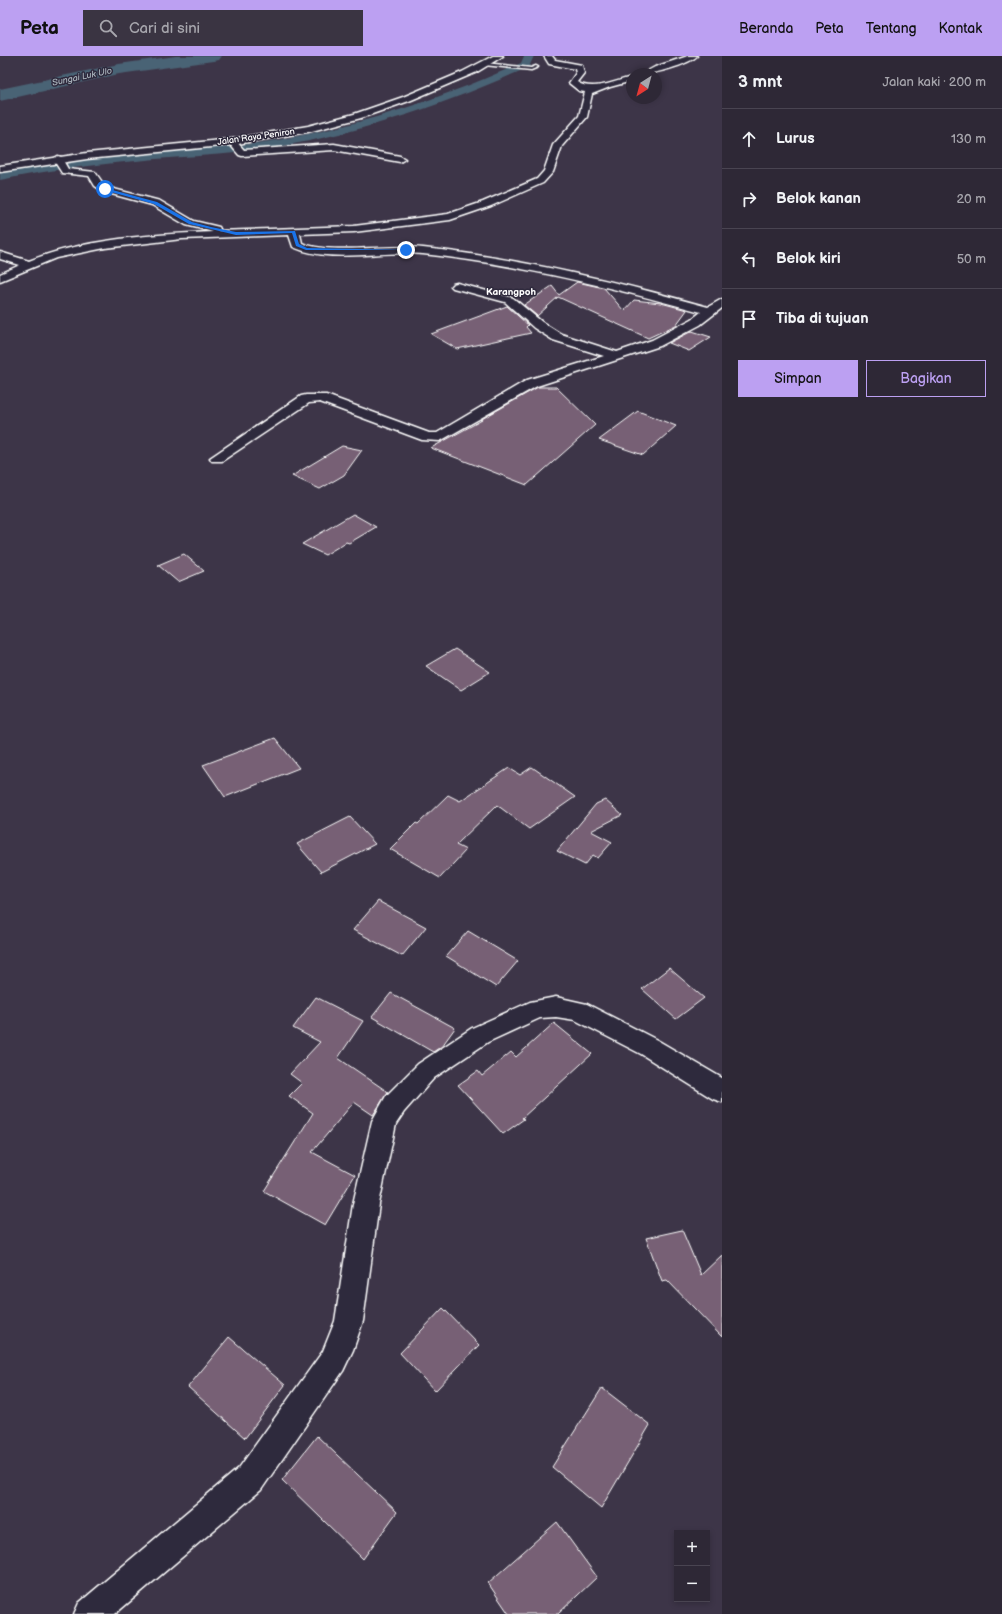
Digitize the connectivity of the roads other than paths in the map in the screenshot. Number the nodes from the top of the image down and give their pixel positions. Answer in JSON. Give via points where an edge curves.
{"nodes":[{"id":1,"x":499,"y":56,"type":"edge"},
{"id":2,"x":548,"y":56,"type":"edge"},
{"id":3,"x":693,"y":56,"type":"edge"},
{"id":4,"x":485,"y":64,"type":"junction"},
{"id":5,"x":536,"y":67,"type":"dead end"},
{"id":6,"x":658,"y":68,"type":"edge"},
{"id":7,"x":626,"y":80,"type":"edge"},
{"id":8,"x":594,"y":90,"type":"junction"},
{"id":9,"x":235,"y":146,"type":"junction"},
{"id":10,"x":400,"y":159,"type":"dead end"},
{"id":11,"x":61,"y":165,"type":"junction"},
{"id":12,"x":0,"y":169,"type":"edge"},
{"id":13,"x":294,"y":232,"type":"junction"},
{"id":14,"x":236,"y":234,"type":"junction"},
{"id":15,"x":0,"y":255,"type":"edge"},
{"id":16,"x":30,"y":264,"type":"junction"},
{"id":17,"x":0,"y":278,"type":"edge"},
{"id":18,"x":457,"y":286,"type":"dead end"},
{"id":19,"x":722,"y":302,"type":"edge"},
{"id":20,"x":710,"y":311,"type":"junction"},
{"id":21,"x":615,"y":355,"type":"junction"},
{"id":22,"x":217,"y":458,"type":"dead end"},
{"id":23,"x":722,"y":1091,"type":"edge"},
{"id":24,"x":90,"y":1614,"type":"edge"}],
"edges":[{"from":1,"to":4,"type":"main road","name":"Jalan Raya Peniron"},
{"from":2,"to":8,"type":"street","via":[[552,62],[579,67],[580,73],[573,83],[582,89]]},
{"from":3,"to":6,"type":"street"},
{"from":4,"to":5,"type":"lane","via":[[526,69]]},
{"from":4,"to":9,"type":"main road","name":"Jalan Raya Peniron","via":[[408,99],[368,113]]},
{"from":7,"to":8,"type":"street"},
{"from":8,"to":13,"type":"street","via":[[586,98],[583,117],[558,145],[548,172],[540,181],[487,204],[450,216],[354,229]]},
{"from":9,"to":10,"type":"street","via":[[242,153],[337,147]]},
{"from":9,"to":11,"type":"main road","name":"Jalan Raya Peniron"},
{"from":11,"to":12,"type":"main road","name":"Jalan Raya Peniron"},
{"from":11,"to":14,"type":"street","via":[[92,174],[98,184],[107,190],[156,203],[192,224]]},
{"from":13,"to":14,"type":"street"},
{"from":13,"to":20,"type":"street","via":[[297,245],[306,249],[422,251],[537,268],[628,288]]},
{"from":14,"to":16,"type":"street","via":[[182,236],[105,245],[66,252]]},
{"from":15,"to":16,"type":"street"},
{"from":16,"to":17,"type":"street"},
{"from":18,"to":21,"type":"street","via":[[509,300],[538,325],[557,337]]},
{"from":19,"to":20,"type":"street"},
{"from":20,"to":21,"type":"street","via":[[681,332],[656,343]]},
{"from":21,"to":22,"type":"street","via":[[532,383],[440,437],[427,437],[321,398],[306,399]]},
{"from":23,"to":24,"type":"street","via":[[649,1047],[579,1011],[556,1007],[538,1009],[480,1035],[426,1071],[395,1104],[384,1121],[366,1204],[349,1321],[333,1361],[250,1479]]}]}
